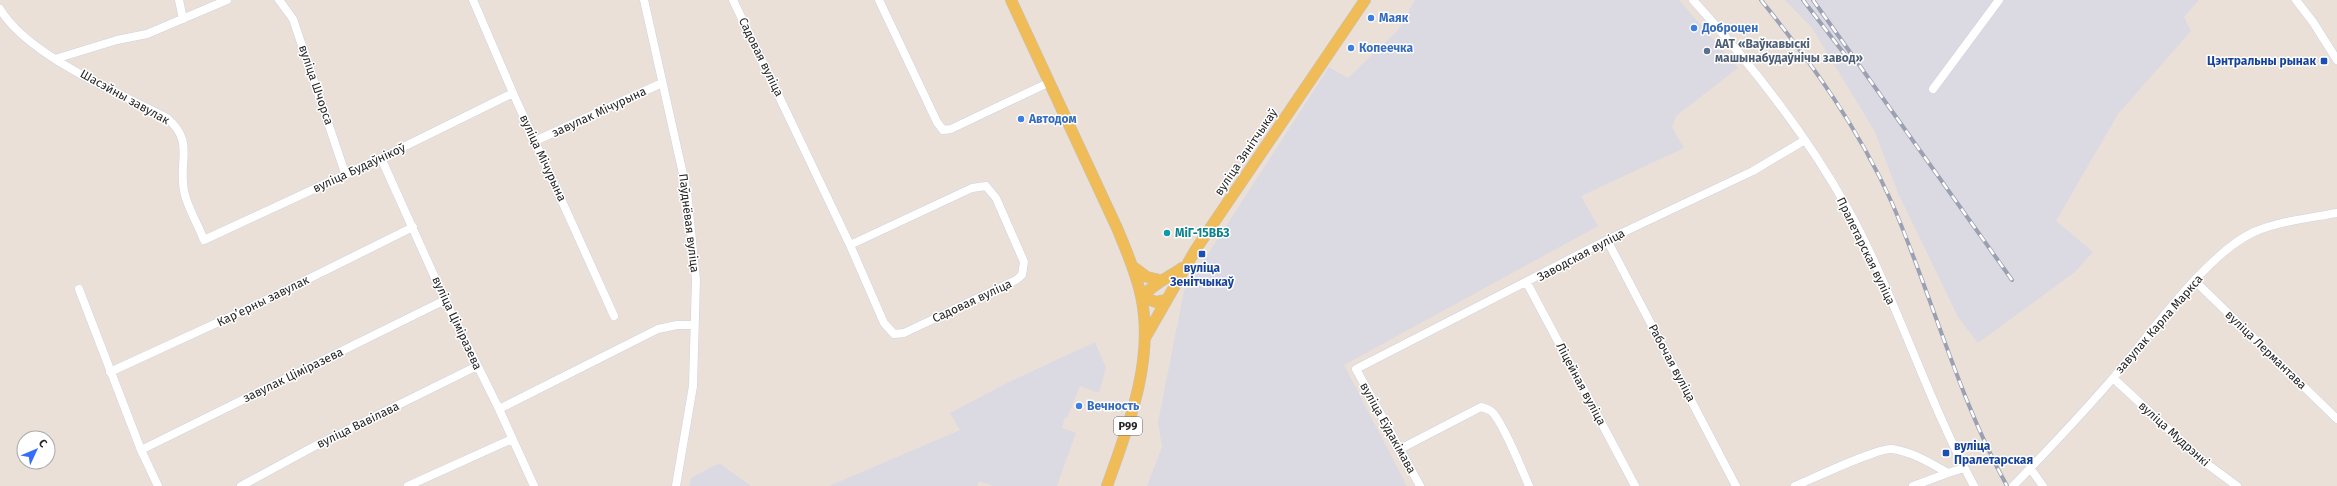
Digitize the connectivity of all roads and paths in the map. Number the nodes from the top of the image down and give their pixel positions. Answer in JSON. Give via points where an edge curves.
{"nodes":[{"id":1,"x":179,"y":0,"type":"edge"},
{"id":2,"x":227,"y":0,"type":"edge"},
{"id":3,"x":279,"y":0,"type":"edge"},
{"id":4,"x":473,"y":0,"type":"edge"},
{"id":5,"x":644,"y":0,"type":"edge"},
{"id":6,"x":733,"y":0,"type":"edge"},
{"id":7,"x":879,"y":0,"type":"edge"},
{"id":8,"x":1011,"y":0,"type":"edge"},
{"id":9,"x":1364,"y":0,"type":"edge"},
{"id":10,"x":1693,"y":0,"type":"edge"},
{"id":11,"x":1999,"y":0,"type":"edge"},
{"id":12,"x":2296,"y":0,"type":"edge"},
{"id":13,"x":0,"y":9,"type":"edge"},
{"id":14,"x":183,"y":19,"type":"junction"},
{"id":15,"x":55,"y":59,"type":"junction"},
{"id":16,"x":2337,"y":60,"type":"edge"},
{"id":17,"x":1050,"y":82,"type":"junction"},
{"id":18,"x":662,"y":83,"type":"junction"},
{"id":19,"x":1933,"y":89,"type":"dead end"},
{"id":20,"x":513,"y":93,"type":"junction"},
{"id":21,"x":1805,"y":140,"type":"junction"},
{"id":22,"x":535,"y":142,"type":"junction"},
{"id":23,"x":381,"y":158,"type":"junction"},
{"id":24,"x":345,"y":173,"type":"junction"},
{"id":25,"x":2337,"y":213,"type":"edge"},
{"id":26,"x":413,"y":227,"type":"junction"},
{"id":27,"x":204,"y":240,"type":"joint"},
{"id":28,"x":1607,"y":240,"type":"junction"},
{"id":29,"x":850,"y":245,"type":"junction"},
{"id":30,"x":1186,"y":265,"type":"junction"},
{"id":31,"x":1132,"y":266,"type":"junction"},
{"id":32,"x":1160,"y":280,"type":"junction"},
{"id":33,"x":2195,"y":281,"type":"junction"},
{"id":34,"x":1527,"y":283,"type":"junction"},
{"id":35,"x":80,"y":289,"type":"dead end"},
{"id":36,"x":1142,"y":297,"type":"junction"},
{"id":37,"x":445,"y":300,"type":"junction"},
{"id":38,"x":1166,"y":300,"type":"junction"},
{"id":39,"x":614,"y":316,"type":"dead end"},
{"id":40,"x":694,"y":325,"type":"junction"},
{"id":41,"x":1144,"y":340,"type":"junction"},
{"id":42,"x":477,"y":366,"type":"junction"},
{"id":43,"x":1356,"y":369,"type":"joint"},
{"id":44,"x":110,"y":372,"type":"junction"},
{"id":45,"x":2113,"y":378,"type":"junction"},
{"id":46,"x":499,"y":409,"type":"junction"},
{"id":47,"x":2337,"y":418,"type":"edge"},
{"id":48,"x":512,"y":439,"type":"junction"},
{"id":49,"x":1400,"y":448,"type":"junction"},
{"id":50,"x":141,"y":450,"type":"junction"},
{"id":51,"x":1964,"y":468,"type":"junction"},
{"id":52,"x":2030,"y":468,"type":"junction"},
{"id":53,"x":1948,"y":473,"type":"junction"},
{"id":54,"x":158,"y":486,"type":"edge"},
{"id":55,"x":241,"y":486,"type":"edge"},
{"id":56,"x":408,"y":486,"type":"edge"},
{"id":57,"x":534,"y":486,"type":"edge"},
{"id":58,"x":676,"y":486,"type":"edge"},
{"id":59,"x":1107,"y":486,"type":"edge"},
{"id":60,"x":1420,"y":486,"type":"edge"},
{"id":61,"x":1530,"y":486,"type":"edge"},
{"id":62,"x":1635,"y":486,"type":"edge"},
{"id":63,"x":1736,"y":486,"type":"edge"},
{"id":64,"x":1795,"y":486,"type":"edge"},
{"id":65,"x":1913,"y":486,"type":"edge"},
{"id":66,"x":1974,"y":486,"type":"edge"},
{"id":67,"x":2013,"y":486,"type":"edge"},
{"id":68,"x":2043,"y":486,"type":"edge"},
{"id":69,"x":2237,"y":486,"type":"edge"}],
"edges":[{"from":1,"to":14,"type":"street"},
{"from":2,"to":14,"type":"street"},
{"from":3,"to":24,"type":"street","name":"вуліца Шчорса","via":[[293,19]]},
{"from":4,"to":20,"type":"street","name":"вуліца Мічурына"},
{"from":5,"to":18,"type":"street","name":"Паўднёвая вуліца"},
{"from":6,"to":29,"type":"street","name":"Садовая вуліца"},
{"from":7,"to":17,"type":"street","via":[[943,130],[951,129]]},
{"from":8,"to":17,"type":"main road","number":"Р99"},
{"from":9,"to":30,"type":"main road","name":"вуліца Зянітчыкаў"},
{"from":10,"to":21,"type":"street","name":"Пралетарская вуліца","via":[[1759,77]]},
{"from":11,"to":19,"type":"street"},
{"from":12,"to":16,"type":"street","via":[[2314,22]]},
{"from":13,"to":15,"type":"street","name":"Шасэйны завулак","via":[[8,24]]},
{"from":14,"to":15,"type":"street","via":[[147,34],[117,40]]},
{"from":15,"to":27,"type":"street","name":"Шасэйны завулак","via":[[167,118],[179,128],[184,150],[184,192]]},
{"from":17,"to":31,"type":"main road","number":"Р99"},
{"from":18,"to":22,"type":"street","name":"завулак Мічурына"},
{"from":18,"to":40,"type":"street","name":"Паўднёвая вуліца","via":[[687,192],[696,280]]},
{"from":20,"to":22,"type":"street","name":"вуліца Мічурына"},
{"from":20,"to":23,"type":"street","name":"вуліца Будаўнікоў"},
{"from":21,"to":28,"type":"street","name":"Заводская вуліца","via":[[1753,171]]},
{"from":21,"to":51,"type":"street","name":"Пралетарская вуліца","via":[[1848,211],[1876,267]]},
{"from":22,"to":39,"type":"street","name":"вуліца Мічурына"},
{"from":23,"to":24,"type":"street","name":"вуліца Будаўнікоў"},
{"from":23,"to":26,"type":"street","name":"вуліца Ціміразева"},
{"from":24,"to":27,"type":"street","name":"вуліца Будаўнікоў"},
{"from":25,"to":33,"type":"street","name":"завулак Карла Маркса","via":[[2254,232],[2227,248]]},
{"from":26,"to":37,"type":"street","name":"вуліца Ціміразева"},
{"from":26,"to":44,"type":"street","name":"Карʼерны завулак","via":[[260,303]]},
{"from":28,"to":34,"type":"street","name":"Заводская вуліца"},
{"from":28,"to":63,"type":"street","name":"Рабочая вуліца"},
{"from":29,"to":29,"type":"street","name":"Садовая вуліца","via":[[884,323],[894,334],[904,333],[1016,280],[1022,275],[1024,262],[996,198],[986,186],[972,188]]},
{"from":30,"to":32,"type":"main road","via":[[1170,277]]},
{"from":30,"to":38,"type":"main road","name":"вуліца Зянітчыкаў"},
{"from":31,"to":32,"type":"main road","via":[[1148,277]]},
{"from":31,"to":36,"type":"main road","number":"Р99"},
{"from":32,"to":36,"type":"main road"},
{"from":33,"to":45,"type":"street","name":"завулак Карла Маркса"},
{"from":33,"to":47,"type":"street","name":"вуліца Лермантава"},
{"from":34,"to":43,"type":"street","name":"Заводская вуліца"},
{"from":34,"to":62,"type":"street","name":"Ліцейная вуліца"},
{"from":35,"to":44,"type":"street"},
{"from":36,"to":38,"type":"main road","via":[[1156,302]]},
{"from":36,"to":41,"type":"main road","number":"Р99"},
{"from":37,"to":42,"type":"street","name":"вуліца Ціміразева"},
{"from":37,"to":50,"type":"street","name":"завулак Ціміразева"},
{"from":38,"to":41,"type":"main road","name":"вуліца Зянітчыкаў"},
{"from":40,"to":46,"type":"street","via":[[658,329]]},
{"from":40,"to":58,"type":"street","name":"Паўднёвая вуліца","via":[[693,386]]},
{"from":41,"to":59,"type":"main road","number":"Р99","via":[[1136,398],[1127,432]]},
{"from":42,"to":46,"type":"street","name":"вуліца Ціміразева"},
{"from":42,"to":55,"type":"street","name":"вуліца Вавілава","via":[[313,447]]},
{"from":43,"to":49,"type":"street","name":"вуліца Еўдакімава"},
{"from":44,"to":50,"type":"street"},
{"from":45,"to":52,"type":"street","name":"завулак Карла Маркса"},
{"from":45,"to":69,"type":"street","name":"вуліца Мудрэнкі","via":[[2203,461]]},
{"from":46,"to":48,"type":"street","name":"вуліца Ціміразева"},
{"from":48,"to":56,"type":"street"},
{"from":48,"to":57,"type":"street","name":"вуліца Ціміразева"},
{"from":49,"to":60,"type":"street","name":"вуліца Еўдакімава"},
{"from":49,"to":61,"type":"street","via":[[1481,407],[1493,412]]},
{"from":50,"to":54,"type":"street"},
{"from":51,"to":53,"type":"street"},
{"from":51,"to":66,"type":"street","name":"Пралетарская вуліца"},
{"from":52,"to":67,"type":"street","name":"завулак Карла Маркса"},
{"from":52,"to":68,"type":"street"},
{"from":53,"to":64,"type":"street","via":[[1923,458],[1890,448]]},
{"from":53,"to":65,"type":"street"}]}
